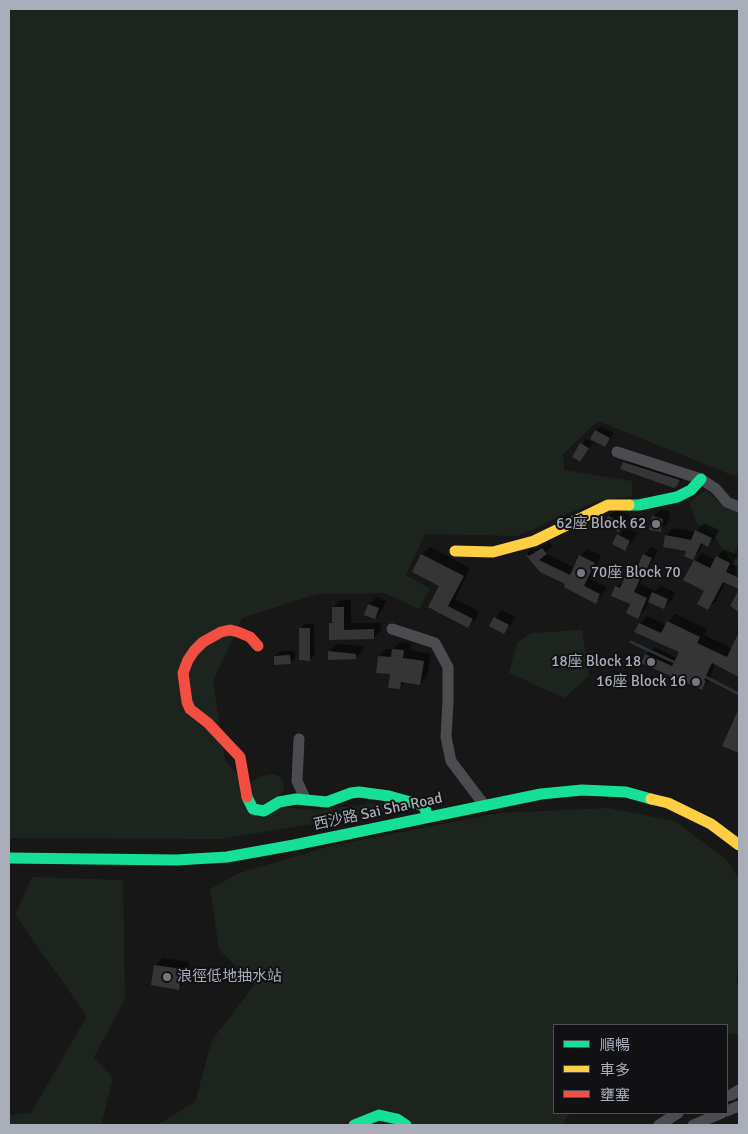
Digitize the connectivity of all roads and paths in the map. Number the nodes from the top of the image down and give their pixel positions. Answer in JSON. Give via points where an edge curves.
{"nodes":[{"id":1,"x":617,"y":452,"type":"dead end"},
{"id":2,"x":701,"y":479,"type":"junction"},
{"id":3,"x":739,"y":507,"type":"edge"},
{"id":4,"x":455,"y":551,"type":"dead end"},
{"id":5,"x":392,"y":629,"type":"dead end"},
{"id":6,"x":258,"y":646,"type":"dead end"},
{"id":7,"x":299,"y":738,"type":"dead end"},
{"id":8,"x":306,"y":800,"type":"junction"},
{"id":9,"x":485,"y":806,"type":"junction"},
{"id":10,"x":427,"y":817,"type":"junction"},
{"id":11,"x":739,"y":845,"type":"edge"},
{"id":12,"x":9,"y":858,"type":"edge"},
{"id":13,"x":739,"y":1090,"type":"edge"},
{"id":14,"x":728,"y":1096,"type":"edge"},
{"id":15,"x":676,"y":1114,"type":"edge"},
{"id":16,"x":719,"y":1114,"type":"edge"},
{"id":17,"x":354,"y":1125,"type":"edge"},
{"id":18,"x":406,"y":1125,"type":"edge"},
{"id":19,"x":659,"y":1125,"type":"edge"},
{"id":20,"x":693,"y":1125,"type":"edge"}],
"edges":[{"from":1,"to":2,"type":"street"},
{"from":2,"to":3,"type":"street","via":[[727,502]]},
{"from":2,"to":4,"type":"street","via":[[677,498],[639,506],[608,505],[534,541],[493,552]]},
{"from":5,"to":9,"type":"street","via":[[435,643],[448,666],[446,737],[451,761]]},
{"from":6,"to":8,"type":"street","via":[[250,637],[230,630],[204,642],[194,651],[184,669],[187,702],[190,709],[240,757],[247,798],[253,809],[264,811],[284,801]]},
{"from":7,"to":8,"type":"street","via":[[297,781]]},
{"from":8,"to":10,"type":"street","via":[[327,802],[355,792],[389,796],[424,806]]},
{"from":9,"to":10,"type":"street","name":"西沙路 Sai Sha Road"},
{"from":9,"to":11,"type":"street","name":"西沙路 Sai Sha Road","via":[[570,790],[626,792],[683,810],[711,824]]},
{"from":10,"to":12,"type":"street","name":"西沙路 Sai Sha Road","via":[[219,858]]},
{"from":13,"to":14,"type":"street"},
{"from":15,"to":19,"type":"street"},
{"from":16,"to":20,"type":"street"},
{"from":17,"to":18,"type":"street","via":[[379,1115],[397,1119]]}]}
